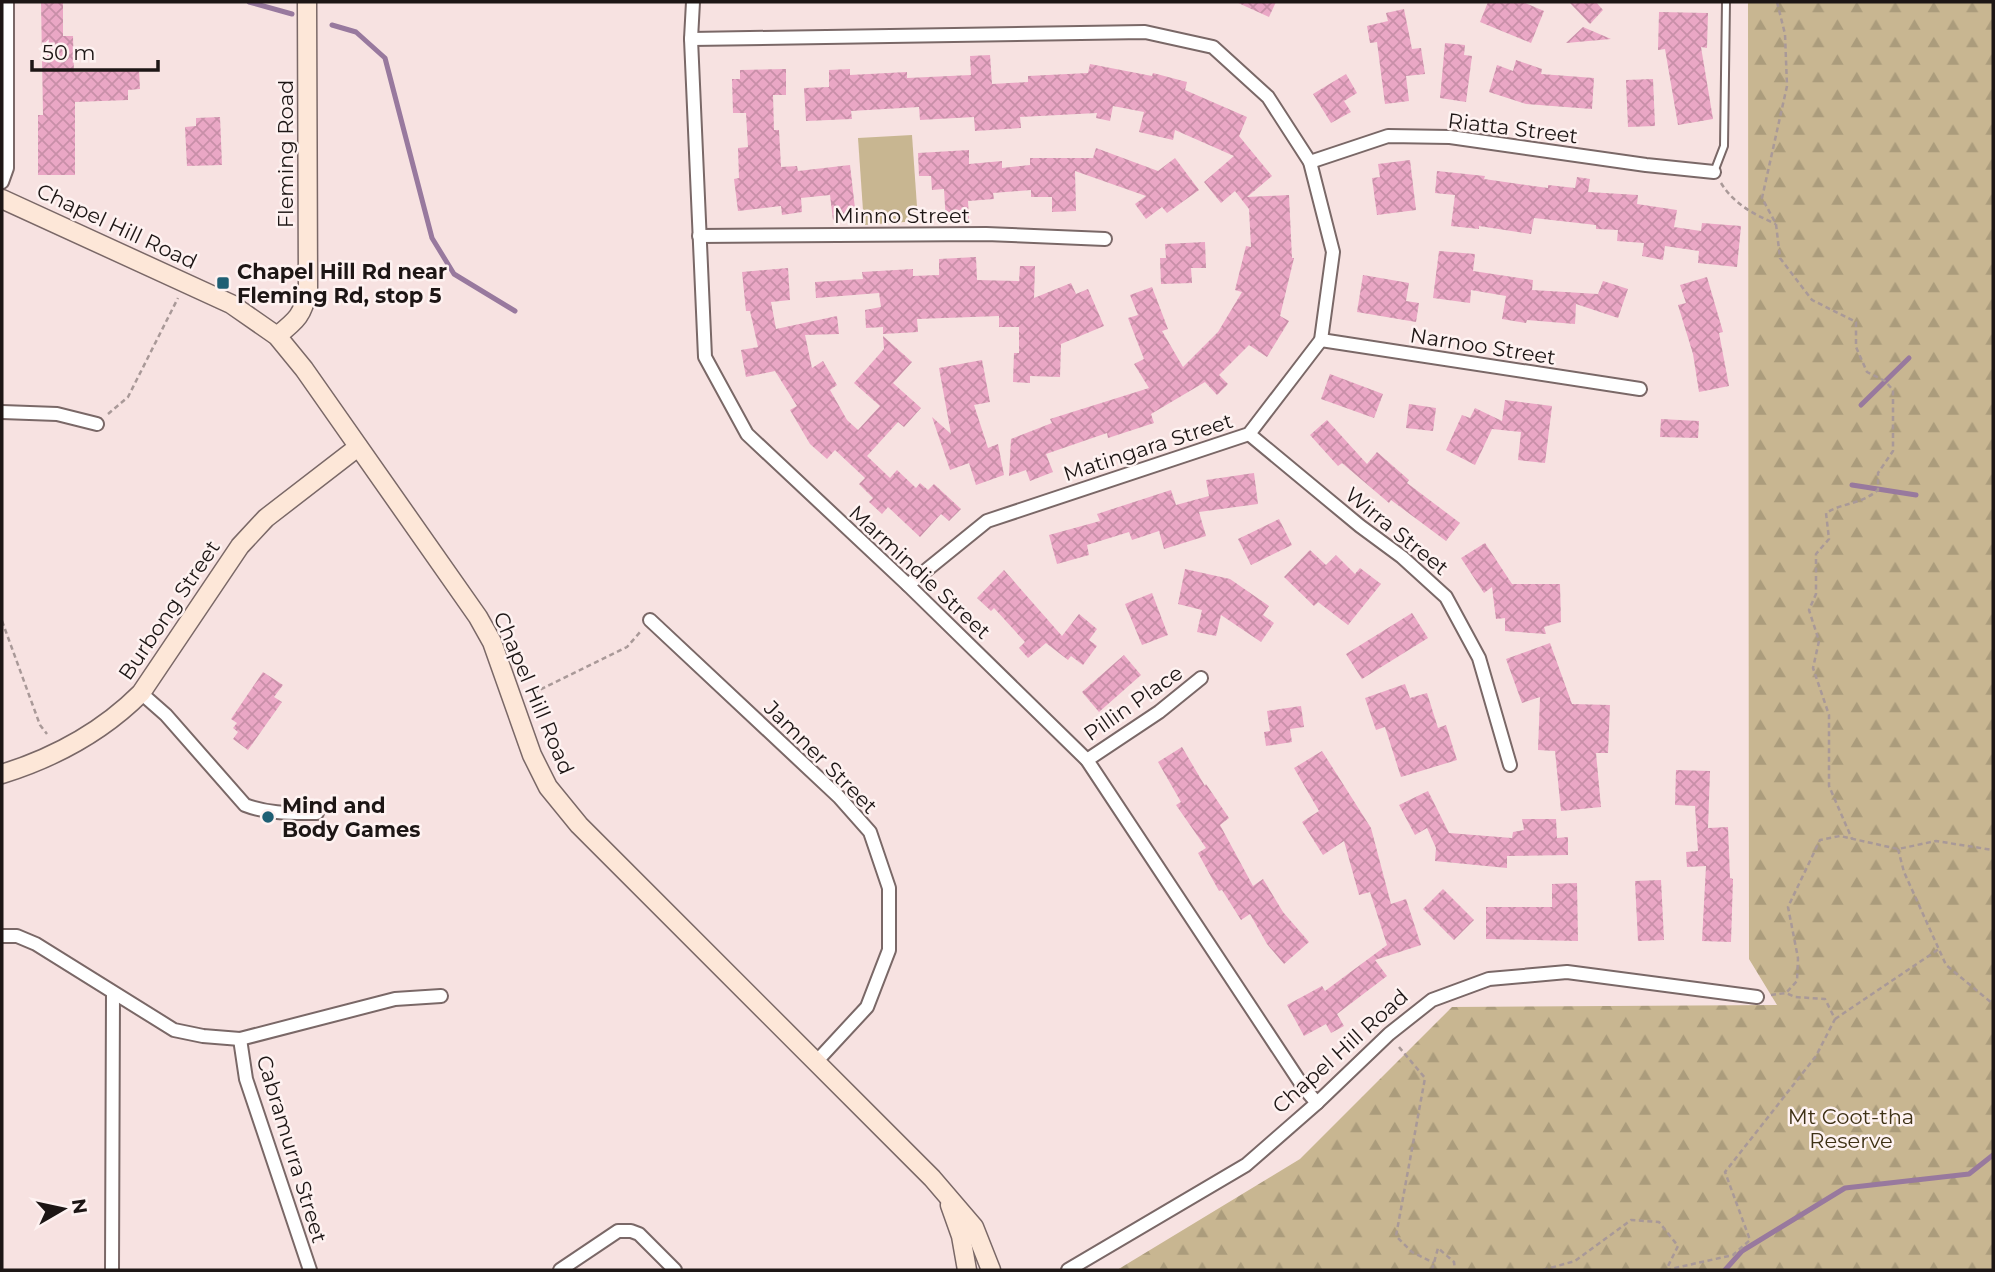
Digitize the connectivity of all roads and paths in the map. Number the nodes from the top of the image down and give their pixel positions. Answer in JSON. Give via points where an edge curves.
{"nodes":[{"id":1,"x":7,"y":2,"type":"edge"},
{"id":2,"x":307,"y":2,"type":"edge"},
{"id":3,"x":693,"y":2,"type":"edge"},
{"id":4,"x":1726,"y":2,"type":"edge"},
{"id":5,"x":1777,"y":2,"type":"edge"},
{"id":6,"x":691,"y":39,"type":"junction"},
{"id":7,"x":1310,"y":162,"type":"junction"},
{"id":8,"x":1714,"y":172,"type":"junction"},
{"id":9,"x":2,"y":183,"type":"edge"},
{"id":10,"x":2,"y":199,"type":"edge"},
{"id":11,"x":1776,"y":224,"type":"junction"},
{"id":12,"x":699,"y":236,"type":"junction"},
{"id":13,"x":1105,"y":239,"type":"dead end"},
{"id":14,"x":178,"y":298,"type":"dead end"},
{"id":15,"x":277,"y":336,"type":"junction"},
{"id":16,"x":1321,"y":340,"type":"junction"},
{"id":17,"x":1640,"y":389,"type":"dead end"},
{"id":18,"x":2,"y":412,"type":"edge"},
{"id":19,"x":97,"y":424,"type":"joint"},
{"id":20,"x":1249,"y":434,"type":"junction"},
{"id":21,"x":358,"y":447,"type":"junction"},
{"id":22,"x":908,"y":585,"type":"junction"},
{"id":23,"x":650,"y":620,"type":"joint"},
{"id":24,"x":2,"y":621,"type":"edge"},
{"id":25,"x":1201,"y":678,"type":"dead end"},
{"id":26,"x":533,"y":693,"type":"dead end"},
{"id":27,"x":141,"y":694,"type":"junction"},
{"id":28,"x":47,"y":734,"type":"dead end"},
{"id":29,"x":1087,"y":760,"type":"junction"},
{"id":30,"x":1510,"y":765,"type":"dead end"},
{"id":31,"x":2,"y":774,"type":"edge"},
{"id":32,"x":317,"y":813,"type":"dead end"},
{"id":33,"x":1852,"y":839,"type":"junction"},
{"id":34,"x":1898,"y":849,"type":"junction"},
{"id":35,"x":1993,"y":850,"type":"edge"},
{"id":36,"x":2,"y":936,"type":"edge"},
{"id":37,"x":1939,"y":949,"type":"junction"},
{"id":38,"x":113,"y":993,"type":"junction"},
{"id":39,"x":1786,"y":993,"type":"junction"},
{"id":40,"x":441,"y":996,"type":"dead end"},
{"id":41,"x":1757,"y":998,"type":"joint"},
{"id":42,"x":1993,"y":1004,"type":"edge"},
{"id":43,"x":1835,"y":1019,"type":"junction"},
{"id":44,"x":1389,"y":1034,"type":"junction"},
{"id":45,"x":240,"y":1039,"type":"junction"},
{"id":46,"x":816,"y":1062,"type":"junction"},
{"id":47,"x":1317,"y":1103,"type":"junction"},
{"id":48,"x":947,"y":1195,"type":"junction"},
{"id":49,"x":1434,"y":1263,"type":"junction"},
{"id":50,"x":113,"y":1270,"type":"edge"},
{"id":51,"x":310,"y":1270,"type":"edge"},
{"id":52,"x":560,"y":1270,"type":"edge"},
{"id":53,"x":675,"y":1270,"type":"edge"},
{"id":54,"x":967,"y":1270,"type":"edge"},
{"id":55,"x":991,"y":1270,"type":"edge"},
{"id":56,"x":1065,"y":1270,"type":"edge"},
{"id":57,"x":1432,"y":1270,"type":"edge"},
{"id":58,"x":1455,"y":1270,"type":"edge"},
{"id":59,"x":1543,"y":1270,"type":"edge"},
{"id":60,"x":1666,"y":1270,"type":"edge"}],
"edges":[{"from":1,"to":9,"type":"street","via":[[7,168]]},
{"from":2,"to":15,"type":"main road","name":"Fleming Road","via":[[308,289],[296,321]]},
{"from":3,"to":6,"type":"street","name":"Marmindie Street"},
{"from":4,"to":8,"type":"lane","via":[[1724,146]]},
{"from":5,"to":11,"type":"path","via":[[1785,34],[1787,86],[1762,198]]},
{"from":6,"to":7,"type":"street","name":"Matingara Street","via":[[1145,33],[1213,47],[1268,97]]},
{"from":6,"to":12,"type":"street","name":"Marmindie Street"},
{"from":7,"to":8,"type":"street","name":"Riatta Street","via":[[1388,136],[1450,137]]},
{"from":7,"to":16,"type":"street","name":"Matingara Street","via":[[1333,253]]},
{"from":8,"to":11,"type":"path","via":[[1728,194],[1750,213]]},
{"from":10,"to":15,"type":"main road","name":"Chapel Hill Road","via":[[231,304]]},
{"from":11,"to":33,"type":"path","via":[[1780,258],[1812,300],[1856,322],[1856,347],[1867,372],[1893,390],[1894,452],[1878,472],[1878,490],[1859,503],[1838,505],[1826,513],[1829,539],[1816,554],[1816,594],[1808,610],[1819,641],[1813,668],[1829,715],[1829,786]]},
{"from":12,"to":13,"type":"street","name":"Minno Street","via":[[986,234]]},
{"from":12,"to":22,"type":"street","name":"Marmindie Street","via":[[705,357],[747,434]]},
{"from":14,"to":19,"type":"path","via":[[128,397]]},
{"from":15,"to":21,"type":"main road","name":"Chapel Hill Road"},
{"from":16,"to":17,"type":"street","name":"Narnoo Street"},
{"from":16,"to":20,"type":"street","name":"Matingara Street"},
{"from":18,"to":19,"type":"street","via":[[57,414]]},
{"from":20,"to":22,"type":"street","name":"Matingara Street","via":[[987,521]]},
{"from":20,"to":30,"type":"street","name":"Wirra Street","via":[[1446,597],[1479,658]]},
{"from":21,"to":27,"type":"main road","name":"Burbong Street","via":[[266,518],[240,546]]},
{"from":21,"to":46,"type":"main road","name":"Chapel Hill Road","via":[[492,642],[548,787],[579,825]]},
{"from":22,"to":29,"type":"street","name":"Marmindie Street"},
{"from":23,"to":26,"type":"path","via":[[627,647]]},
{"from":23,"to":46,"type":"street","name":"Jamner Street","via":[[839,797],[870,832],[888,888],[889,950],[867,1007]]},
{"from":24,"to":28,"type":"path"},
{"from":25,"to":29,"type":"street","name":"Pillin Place"},
{"from":27,"to":31,"type":"main road","name":"Burbong Street","via":[[74,743]]},
{"from":27,"to":32,"type":"street","via":[[166,715],[245,805],[274,812]]},
{"from":29,"to":47,"type":"street","name":"Marmindie Street"},
{"from":33,"to":34,"type":"path"},
{"from":33,"to":39,"type":"path","via":[[1820,839],[1788,908],[1798,958],[1797,981]]},
{"from":34,"to":35,"type":"path","via":[[1936,841]]},
{"from":34,"to":37,"type":"path"},
{"from":36,"to":38,"type":"street","via":[[36,944]]},
{"from":37,"to":42,"type":"path","via":[[1946,965]]},
{"from":37,"to":43,"type":"path"},
{"from":38,"to":45,"type":"street","via":[[174,1030]]},
{"from":38,"to":50,"type":"street"},
{"from":39,"to":41,"type":"path"},
{"from":39,"to":43,"type":"path","via":[[1825,999]]},
{"from":40,"to":45,"type":"street","via":[[395,999]]},
{"from":41,"to":44,"type":"street","name":"Chapel Hill Road","via":[[1567,972],[1489,979],[1432,1000]]},
{"from":43,"to":60,"type":"path","via":[[1816,1056],[1725,1172],[1750,1240],[1733,1255]]},
{"from":44,"to":47,"type":"street","name":"Chapel Hill Road"},
{"from":44,"to":49,"type":"path","via":[[1425,1078],[1396,1236],[1412,1252]]},
{"from":45,"to":51,"type":"street","name":"Cabramurra Street","via":[[246,1079]]},
{"from":46,"to":48,"type":"main road","name":"Chapel Hill Road"},
{"from":47,"to":56,"type":"street","name":"Chapel Hill Road","via":[[1246,1165]]},
{"from":48,"to":54,"type":"main road","name":"Chapel Hill Road"},
{"from":48,"to":55,"type":"main road","name":"Chapel Hill Road","via":[[974,1227]]},
{"from":49,"to":57,"type":"path"},
{"from":49,"to":58,"type":"path","via":[[1438,1248],[1454,1262]]},
{"from":52,"to":53,"type":"street","via":[[618,1231],[639,1234]]},
{"from":59,"to":60,"type":"path","via":[[1575,1261],[1631,1220],[1659,1222],[1678,1247]]}]}
